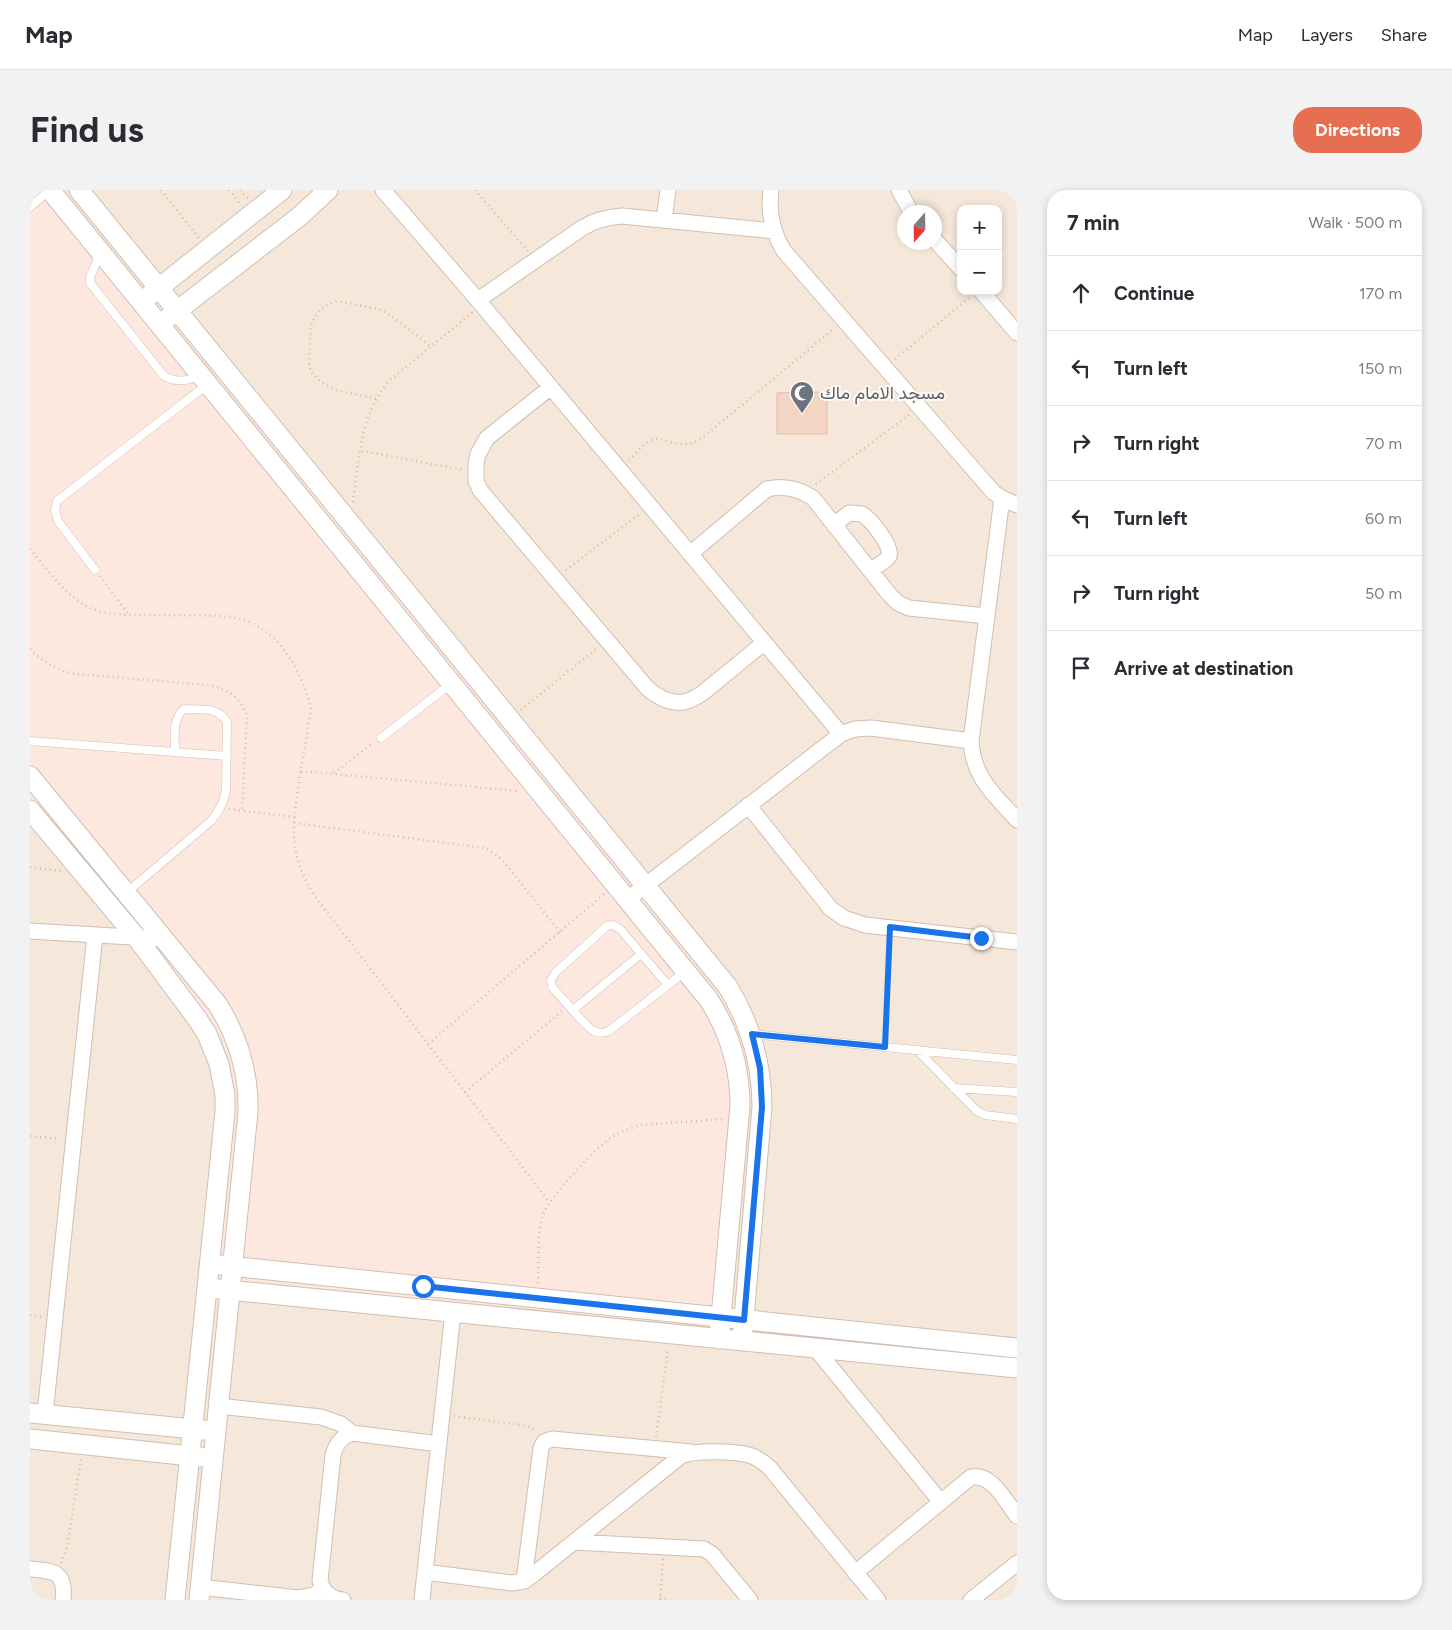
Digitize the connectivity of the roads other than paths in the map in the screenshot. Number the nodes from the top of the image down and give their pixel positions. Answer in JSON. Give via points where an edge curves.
{"nodes":[{"id":1,"x":50,"y":190,"type":"edge"},
{"id":2,"x":79,"y":190,"type":"edge"},
{"id":3,"x":282,"y":190,"type":"edge"},
{"id":4,"x":328,"y":190,"type":"edge"},
{"id":5,"x":383,"y":190,"type":"edge"},
{"id":6,"x":668,"y":190,"type":"edge"},
{"id":7,"x":772,"y":190,"type":"edge"},
{"id":8,"x":899,"y":190,"type":"edge"},
{"id":9,"x":907,"y":205,"type":"edge"},
{"id":10,"x":30,"y":207,"type":"edge"},
{"id":11,"x":664,"y":220,"type":"junction"},
{"id":12,"x":774,"y":231,"type":"junction"},
{"id":13,"x":942,"y":248,"type":"edge"},
{"id":14,"x":101,"y":252,"type":"junction"},
{"id":15,"x":957,"y":265,"type":"edge"},
{"id":16,"x":159,"y":288,"type":"junction"},
{"id":17,"x":977,"y":295,"type":"edge"},
{"id":18,"x":142,"y":302,"type":"junction"},
{"id":19,"x":480,"y":302,"type":"junction"},
{"id":20,"x":177,"y":310,"type":"junction"},
{"id":21,"x":160,"y":324,"type":"junction"},
{"id":22,"x":1017,"y":332,"type":"edge"},
{"id":23,"x":204,"y":379,"type":"junction"},
{"id":24,"x":551,"y":387,"type":"junction"},
{"id":25,"x":1002,"y":498,"type":"junction"},
{"id":26,"x":1017,"y":505,"type":"edge"},
{"id":27,"x":834,"y":524,"type":"junction"},
{"id":28,"x":690,"y":554,"type":"junction"},
{"id":29,"x":96,"y":570,"type":"road end"},
{"id":30,"x":870,"y":570,"type":"junction"},
{"id":31,"x":987,"y":616,"type":"junction"},
{"id":32,"x":435,"y":627,"type":"junction"},
{"id":33,"x":418,"y":641,"type":"junction"},
{"id":34,"x":764,"y":643,"type":"junction"},
{"id":35,"x":452,"y":684,"type":"junction"},
{"id":36,"x":840,"y":734,"type":"junction"},
{"id":37,"x":381,"y":738,"type":"road end"},
{"id":38,"x":971,"y":741,"type":"junction"},
{"id":39,"x":30,"y":742,"type":"edge"},
{"id":40,"x":175,"y":752,"type":"junction"},
{"id":41,"x":227,"y":756,"type":"junction"},
{"id":42,"x":30,"y":776,"type":"edge"},
{"id":43,"x":748,"y":806,"type":"junction"},
{"id":44,"x":30,"y":810,"type":"edge"},
{"id":45,"x":1017,"y":820,"type":"edge"},
{"id":46,"x":645,"y":886,"type":"junction"},
{"id":47,"x":126,"y":893,"type":"junction"},
{"id":48,"x":628,"y":899,"type":"junction"},
{"id":49,"x":30,"y":931,"type":"edge"},
{"id":50,"x":95,"y":935,"type":"junction"},
{"id":51,"x":136,"y":938,"type":"junction"},
{"id":52,"x":164,"y":939,"type":"junction"},
{"id":53,"x":1017,"y":942,"type":"edge"},
{"id":54,"x":641,"y":954,"type":"junction"},
{"id":55,"x":686,"y":971,"type":"junction"},
{"id":56,"x":668,"y":985,"type":"junction"},
{"id":57,"x":571,"y":1008,"type":"junction"},
{"id":58,"x":752,"y":1034,"type":"junction"},
{"id":59,"x":917,"y":1050,"type":"junction"},
{"id":60,"x":1017,"y":1060,"type":"edge"},
{"id":61,"x":954,"y":1088,"type":"junction"},
{"id":62,"x":1017,"y":1092,"type":"edge"},
{"id":63,"x":1017,"y":1119,"type":"edge"},
{"id":64,"x":209,"y":1264,"type":"junction"},
{"id":65,"x":233,"y":1267,"type":"junction"},
{"id":66,"x":207,"y":1288,"type":"junction"},
{"id":67,"x":230,"y":1290,"type":"junction"},
{"id":68,"x":453,"y":1312,"type":"junction"},
{"id":69,"x":721,"y":1317,"type":"junction"},
{"id":70,"x":744,"y":1320,"type":"junction"},
{"id":71,"x":719,"y":1339,"type":"junction"},
{"id":72,"x":742,"y":1341,"type":"junction"},
{"id":73,"x":815,"y":1348,"type":"junction"},
{"id":74,"x":1017,"y":1348,"type":"edge"},
{"id":75,"x":1017,"y":1368,"type":"edge"},
{"id":76,"x":218,"y":1406,"type":"junction"},
{"id":77,"x":38,"y":1414,"type":"edge"},
{"id":78,"x":192,"y":1429,"type":"junction"},
{"id":79,"x":216,"y":1432,"type":"junction"},
{"id":80,"x":352,"y":1433,"type":"junction"},
{"id":81,"x":30,"y":1439,"type":"edge"},
{"id":82,"x":439,"y":1444,"type":"junction"},
{"id":83,"x":694,"y":1452,"type":"junction"},
{"id":84,"x":189,"y":1456,"type":"junction"},
{"id":85,"x":213,"y":1458,"type":"junction"},
{"id":86,"x":940,"y":1502,"type":"junction"},
{"id":87,"x":1017,"y":1516,"type":"edge"},
{"id":88,"x":574,"y":1542,"type":"junction"},
{"id":89,"x":1017,"y":1563,"type":"edge"},
{"id":90,"x":30,"y":1569,"type":"edge"},
{"id":91,"x":425,"y":1572,"type":"junction"},
{"id":92,"x":855,"y":1573,"type":"junction"},
{"id":93,"x":524,"y":1581,"type":"junction"},
{"id":94,"x":324,"y":1591,"type":"junction"},
{"id":95,"x":199,"y":1594,"type":"edge"},
{"id":96,"x":63,"y":1600,"type":"edge"},
{"id":97,"x":175,"y":1600,"type":"edge"},
{"id":98,"x":343,"y":1600,"type":"edge"},
{"id":99,"x":422,"y":1600,"type":"edge"},
{"id":100,"x":750,"y":1600,"type":"edge"},
{"id":101,"x":878,"y":1600,"type":"edge"},
{"id":102,"x":971,"y":1600,"type":"edge"}],
"edges":[{"from":1,"to":10,"type":"lane"},
{"from":1,"to":14,"type":"street"},
{"from":2,"to":16,"type":"street"},
{"from":3,"to":16,"type":"street"},
{"from":4,"to":20,"type":"street","via":[[306,211]]},
{"from":5,"to":19,"type":"street"},
{"from":6,"to":11,"type":"street"},
{"from":7,"to":12,"type":"street","via":[[770,208]]},
{"from":8,"to":9,"type":"street"},
{"from":11,"to":12,"type":"street"},
{"from":11,"to":19,"type":"street","via":[[622,216],[600,219],[582,228]]},
{"from":12,"to":25,"type":"street","via":[[784,251],[988,486]]},
{"from":13,"to":15,"type":"street"},
{"from":14,"to":18,"type":"street"},
{"from":14,"to":23,"type":"lane","via":[[90,283],[105,304],[164,376],[184,381]]},
{"from":16,"to":18,"type":"street"},
{"from":16,"to":20,"type":"street"},
{"from":17,"to":22,"type":"street"},
{"from":18,"to":21,"type":"street"},
{"from":19,"to":24,"type":"street"},
{"from":20,"to":21,"type":"street"},
{"from":20,"to":32,"type":"street"},
{"from":21,"to":23,"type":"street"},
{"from":23,"to":29,"type":"lane","via":[[57,501],[58,522]]},
{"from":23,"to":33,"type":"street"},
{"from":24,"to":28,"type":"street"},
{"from":24,"to":34,"type":"street","via":[[487,438],[478,454],[476,481],[480,490],[648,688],[663,698],[680,702],[696,698]]},
{"from":25,"to":26,"type":"street"},
{"from":25,"to":31,"type":"street"},
{"from":27,"to":28,"type":"street","via":[[813,498],[790,488],[775,487],[767,489]]},
{"from":27,"to":30,"type":"street"},
{"from":27,"to":30,"type":"street","via":[[849,513],[862,514],[888,544],[890,553],[887,558]]},
{"from":28,"to":34,"type":"street"},
{"from":30,"to":31,"type":"street","via":[[893,599],[903,606]]},
{"from":31,"to":38,"type":"street"},
{"from":32,"to":33,"type":"street"},
{"from":32,"to":46,"type":"street"},
{"from":33,"to":35,"type":"street"},
{"from":34,"to":36,"type":"street"},
{"from":35,"to":37,"type":"lane"},
{"from":35,"to":48,"type":"street"},
{"from":36,"to":38,"type":"street","via":[[871,728]]},
{"from":36,"to":43,"type":"street"},
{"from":38,"to":45,"type":"street","via":[[984,784]]},
{"from":39,"to":40,"type":"lane"},
{"from":40,"to":41,"type":"lane"},
{"from":40,"to":41,"type":"lane","via":[[176,720],[181,712],[184,709],[214,710],[227,722]]},
{"from":41,"to":47,"type":"lane","via":[[226,790],[211,821]]},
{"from":42,"to":47,"type":"street"},
{"from":43,"to":46,"type":"street"},
{"from":43,"to":53,"type":"street","via":[[831,909],[851,921]]},
{"from":44,"to":51,"type":"street"},
{"from":46,"to":48,"type":"street"},
{"from":46,"to":58,"type":"street","via":[[728,987]]},
{"from":47,"to":52,"type":"street"},
{"from":48,"to":55,"type":"street"},
{"from":49,"to":50,"type":"street"},
{"from":50,"to":51,"type":"street"},
{"from":50,"to":77,"type":"street","via":[[74,1141]]},
{"from":51,"to":52,"type":"street"},
{"from":51,"to":64,"type":"street","via":[[207,1034],[223,1080],[224,1112]]},
{"from":52,"to":65,"type":"street","via":[[228,1022],[246,1075],[248,1112]]},
{"from":54,"to":56,"type":"lane"},
{"from":54,"to":57,"type":"lane"},
{"from":54,"to":57,"type":"lane","via":[[620,929],[607,926],[552,975],[552,987]]},
{"from":55,"to":56,"type":"lane"},
{"from":55,"to":69,"type":"street","via":[[718,1013],[730,1041],[739,1080],[739,1118]]},
{"from":56,"to":57,"type":"lane","via":[[604,1033],[594,1032]]},
{"from":58,"to":59,"type":"lane"},
{"from":58,"to":70,"type":"street","via":[[760,1068],[762,1107]]},
{"from":59,"to":60,"type":"lane"},
{"from":59,"to":61,"type":"lane"},
{"from":61,"to":62,"type":"lane"},
{"from":61,"to":63,"type":"lane","via":[[980,1114]]},
{"from":64,"to":65,"type":"street"},
{"from":64,"to":66,"type":"street"},
{"from":65,"to":67,"type":"street"},
{"from":65,"to":69,"type":"street"},
{"from":66,"to":67,"type":"street"},
{"from":66,"to":78,"type":"street"},
{"from":67,"to":68,"type":"street"},
{"from":67,"to":76,"type":"street"},
{"from":68,"to":71,"type":"street"},
{"from":68,"to":82,"type":"street"},
{"from":69,"to":70,"type":"street"},
{"from":69,"to":71,"type":"street"},
{"from":70,"to":72,"type":"street"},
{"from":70,"to":74,"type":"street"},
{"from":71,"to":72,"type":"street"},
{"from":72,"to":73,"type":"street"},
{"from":73,"to":75,"type":"street"},
{"from":73,"to":86,"type":"street"},
{"from":76,"to":79,"type":"street"},
{"from":76,"to":80,"type":"street","via":[[321,1417],[342,1424]]},
{"from":77,"to":78,"type":"street"},
{"from":78,"to":79,"type":"street"},
{"from":78,"to":84,"type":"street"},
{"from":79,"to":85,"type":"street"},
{"from":80,"to":82,"type":"street"},
{"from":80,"to":94,"type":"street","via":[[340,1440],[333,1455],[320,1581]]},
{"from":81,"to":84,"type":"street"},
{"from":82,"to":91,"type":"street"},
{"from":83,"to":88,"type":"street","via":[[675,1460]]},
{"from":83,"to":92,"type":"street","via":[[741,1454],[756,1458],[769,1467]]},
{"from":83,"to":93,"type":"street","via":[[552,1439],[544,1442]]},
{"from":84,"to":85,"type":"street"},
{"from":84,"to":97,"type":"street"},
{"from":85,"to":95,"type":"street"},
{"from":86,"to":87,"type":"street","via":[[967,1479],[981,1476],[990,1482]]},
{"from":86,"to":92,"type":"street"},
{"from":88,"to":93,"type":"street"},
{"from":88,"to":100,"type":"street","via":[[700,1548],[708,1551]]},
{"from":89,"to":102,"type":"street"},
{"from":90,"to":96,"type":"street","via":[[54,1573],[63,1582]]},
{"from":91,"to":93,"type":"street","via":[[507,1583]]},
{"from":91,"to":99,"type":"street"},
{"from":92,"to":101,"type":"street"},
{"from":94,"to":95,"type":"street","via":[[298,1598]]},
{"from":94,"to":98,"type":"street"}]}
